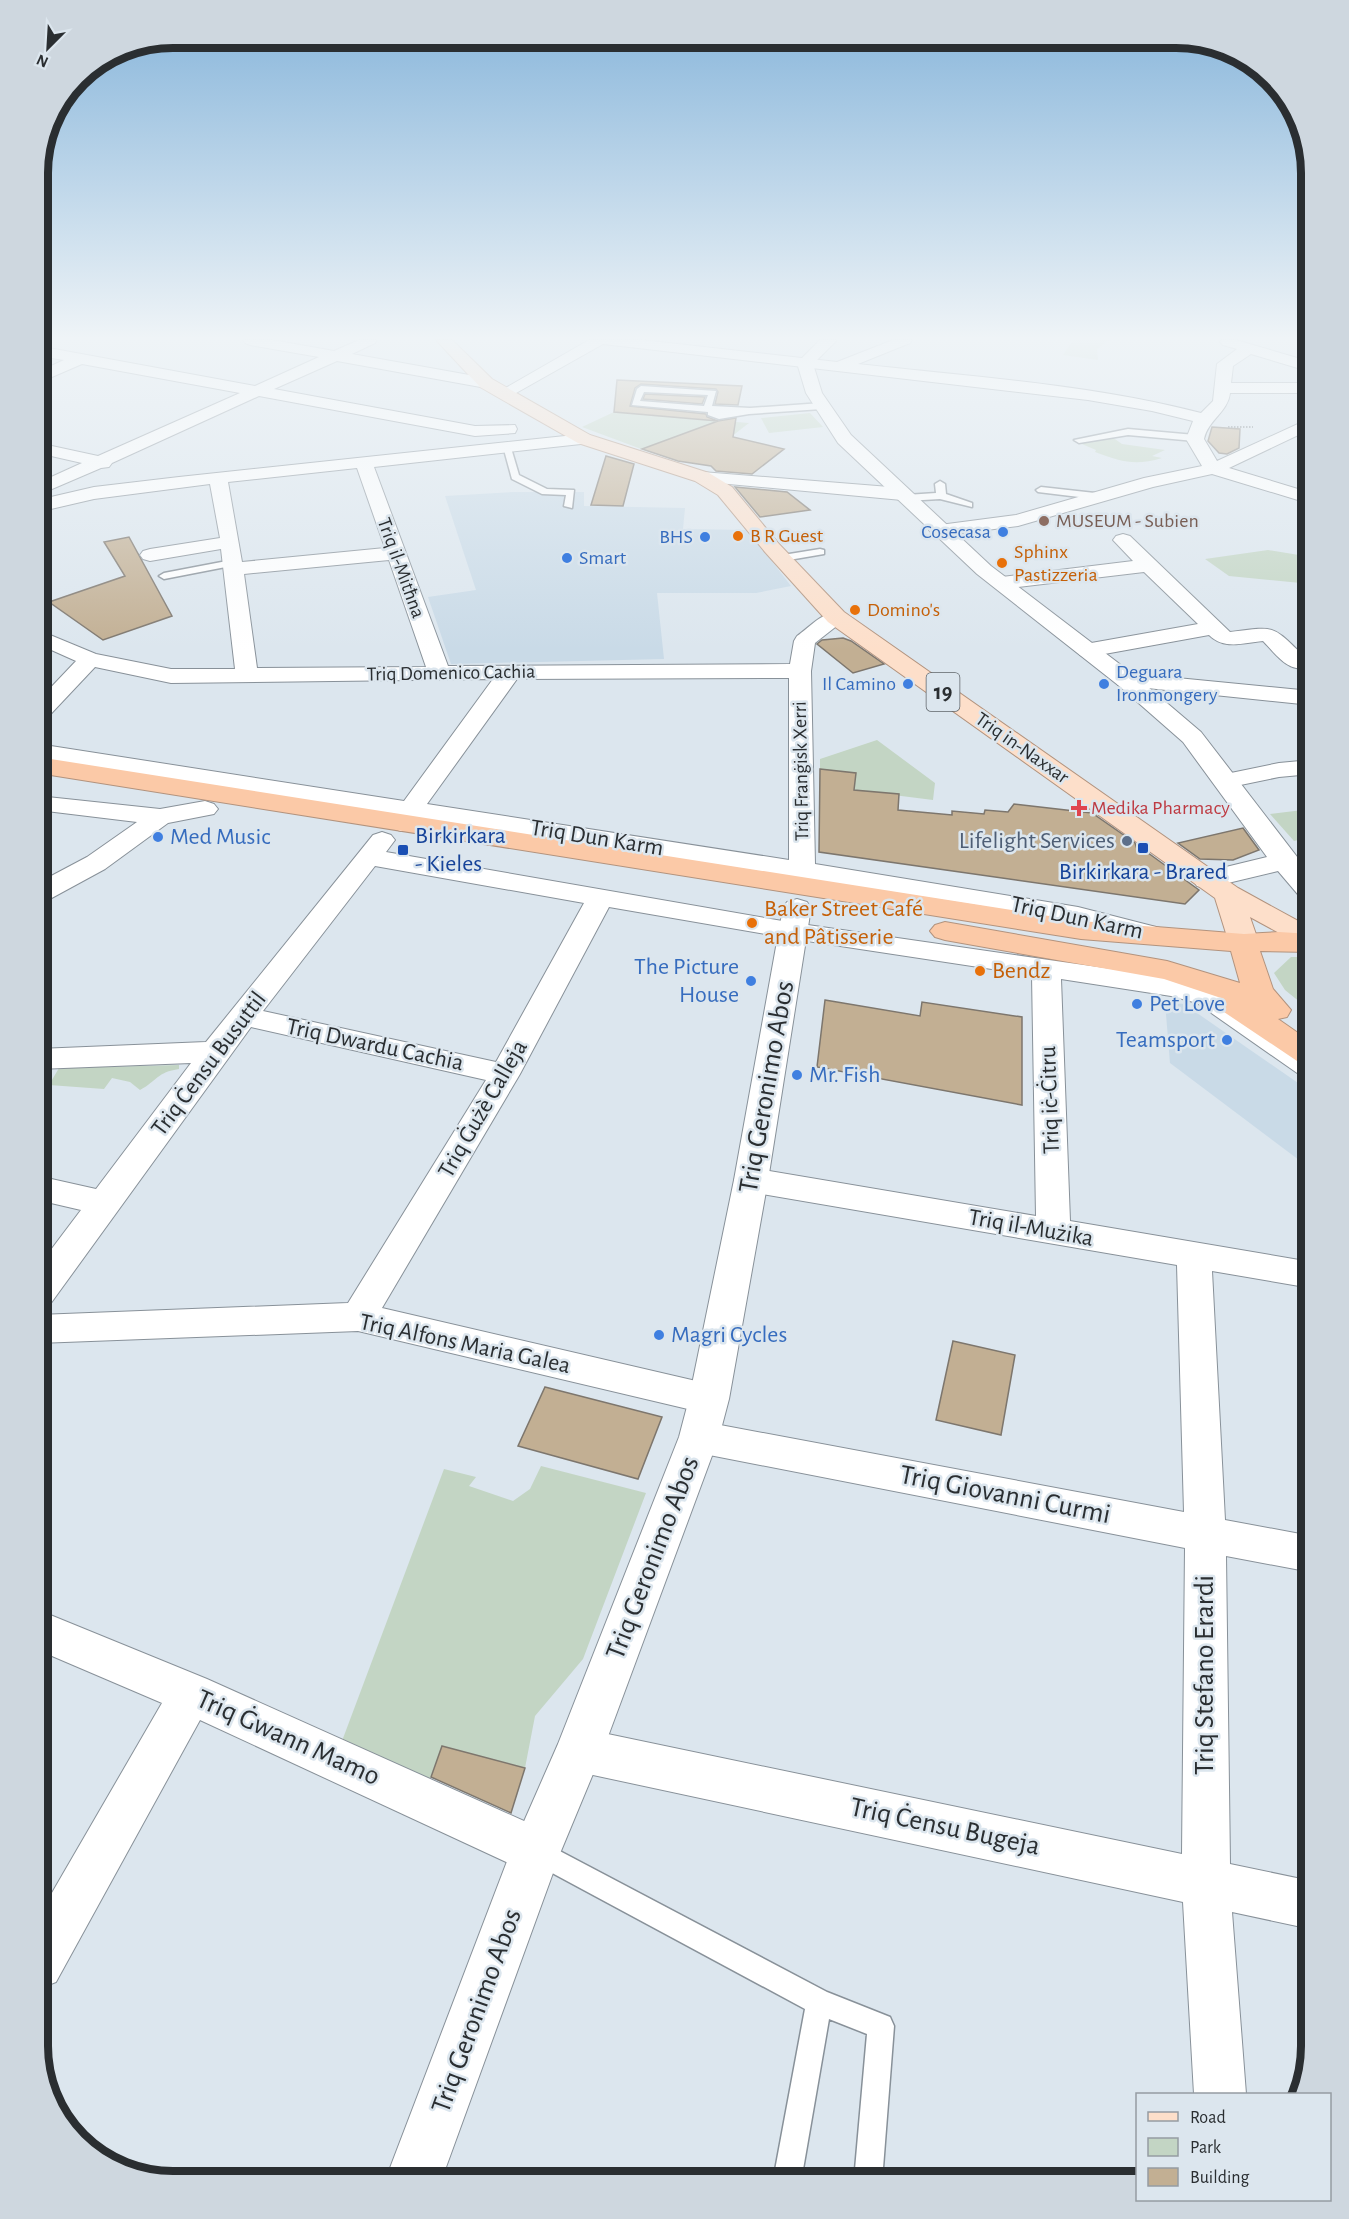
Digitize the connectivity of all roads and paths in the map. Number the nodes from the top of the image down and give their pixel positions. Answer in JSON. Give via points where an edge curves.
{"nodes":[{"id":1,"x":138,"y":444,"type":"edge"},
{"id":2,"x":545,"y":444,"type":"edge"},
{"id":3,"x":599,"y":444,"type":"edge"},
{"id":4,"x":849,"y":444,"type":"edge"},
{"id":5,"x":1204,"y":444,"type":"edge"},
{"id":6,"x":1274,"y":444,"type":"edge"},
{"id":7,"x":506,"y":448,"type":"junction"},
{"id":8,"x":48,"y":450,"type":"edge"},
{"id":9,"x":96,"y":462,"type":"junction"},
{"id":10,"x":364,"y":463,"type":"junction"},
{"id":11,"x":1213,"y":469,"type":"junction"},
{"id":12,"x":702,"y":477,"type":"junction"},
{"id":13,"x":218,"y":479,"type":"junction"},
{"id":14,"x":179,"y":482,"type":"junction"},
{"id":15,"x":940,"y":484,"type":"dead end"},
{"id":16,"x":48,"y":485,"type":"edge"},
{"id":17,"x":1041,"y":490,"type":"dead end"},
{"id":18,"x":904,"y":496,"type":"junction"},
{"id":19,"x":941,"y":496,"type":"junction"},
{"id":20,"x":1301,"y":496,"type":"edge"},
{"id":21,"x":1104,"y":497,"type":"junction"},
{"id":22,"x":48,"y":504,"type":"edge"},
{"id":23,"x":969,"y":505,"type":"dead end"},
{"id":24,"x":569,"y":506,"type":"dead end"},
{"id":25,"x":939,"y":530,"type":"junction"},
{"id":26,"x":1123,"y":540,"type":"dead end"},
{"id":27,"x":393,"y":546,"type":"junction"},
{"id":28,"x":820,"y":552,"type":"dead end"},
{"id":29,"x":150,"y":555,"type":"dead end"},
{"id":30,"x":231,"y":558,"type":"junction"},
{"id":31,"x":783,"y":558,"type":"junction"},
{"id":32,"x":1149,"y":565,"type":"junction"},
{"id":33,"x":164,"y":576,"type":"dead end"},
{"id":34,"x":1002,"y":583,"type":"junction"},
{"id":35,"x":836,"y":617,"type":"junction"},
{"id":36,"x":1212,"y":628,"type":"junction"},
{"id":37,"x":48,"y":640,"type":"edge"},
{"id":38,"x":1088,"y":650,"type":"junction"},
{"id":39,"x":90,"y":658,"type":"junction"},
{"id":40,"x":1298,"y":663,"type":"dead end"},
{"id":41,"x":800,"y":671,"type":"junction"},
{"id":42,"x":511,"y":672,"type":"junction"},
{"id":43,"x":439,"y":673,"type":"junction"},
{"id":44,"x":247,"y":675,"type":"junction"},
{"id":45,"x":1126,"y":680,"type":"junction"},
{"id":46,"x":1301,"y":697,"type":"edge"},
{"id":47,"x":48,"y":703,"type":"edge"},
{"id":48,"x":48,"y":753,"type":"edge"},
{"id":49,"x":48,"y":766,"type":"edge"},
{"id":50,"x":1301,"y":768,"type":"edge"},
{"id":51,"x":1219,"y":772,"type":"junction"},
{"id":52,"x":48,"y":787,"type":"edge"},
{"id":53,"x":48,"y":804,"type":"edge"},
{"id":54,"x":205,"y":809,"type":"junction"},
{"id":55,"x":160,"y":817,"type":"junction"},
{"id":56,"x":391,"y":832,"type":"junction"},
{"id":57,"x":1284,"y":861,"type":"junction"},
{"id":58,"x":1301,"y":881,"type":"edge"},
{"id":59,"x":1218,"y":887,"type":"junction"},
{"id":60,"x":48,"y":889,"type":"edge"},
{"id":61,"x":601,"y":897,"type":"junction"},
{"id":62,"x":798,"y":903,"type":"junction"},
{"id":63,"x":1155,"y":935,"type":"junction"},
{"id":64,"x":1301,"y":935,"type":"edge"},
{"id":65,"x":1301,"y":941,"type":"edge"},
{"id":66,"x":1244,"y":943,"type":"junction"},
{"id":67,"x":1155,"y":967,"type":"junction"},
{"id":68,"x":1046,"y":968,"type":"junction"},
{"id":69,"x":1272,"y":1007,"type":"junction"},
{"id":70,"x":244,"y":1016,"type":"junction"},
{"id":71,"x":1301,"y":1029,"type":"edge"},
{"id":72,"x":1301,"y":1049,"type":"edge"},
{"id":73,"x":215,"y":1052,"type":"junction"},
{"id":74,"x":48,"y":1059,"type":"edge"},
{"id":75,"x":1301,"y":1061,"type":"edge"},
{"id":76,"x":505,"y":1074,"type":"junction"},
{"id":77,"x":752,"y":1180,"type":"junction"},
{"id":78,"x":48,"y":1190,"type":"edge"},
{"id":79,"x":105,"y":1203,"type":"junction"},
{"id":80,"x":1053,"y":1232,"type":"junction"},
{"id":81,"x":1194,"y":1254,"type":"junction"},
{"id":82,"x":1301,"y":1273,"type":"edge"},
{"id":83,"x":48,"y":1280,"type":"edge"},
{"id":84,"x":358,"y":1317,"type":"junction"},
{"id":85,"x":48,"y":1329,"type":"edge"},
{"id":86,"x":704,"y":1418,"type":"junction"},
{"id":87,"x":1205,"y":1533,"type":"junction"},
{"id":88,"x":1301,"y":1552,"type":"edge"},
{"id":89,"x":48,"y":1634,"type":"edge"},
{"id":90,"x":191,"y":1694,"type":"junction"},
{"id":91,"x":579,"y":1750,"type":"junction"},
{"id":92,"x":536,"y":1851,"type":"junction"},
{"id":93,"x":1206,"y":1881,"type":"junction"},
{"id":94,"x":1301,"y":1903,"type":"edge"},
{"id":95,"x":48,"y":1946,"type":"edge"},
{"id":96,"x":819,"y":2002,"type":"junction"},
{"id":97,"x":1220,"y":2093,"type":"edge"},
{"id":98,"x":418,"y":2171,"type":"edge"},
{"id":99,"x":788,"y":2171,"type":"edge"},
{"id":100,"x":869,"y":2171,"type":"edge"}],
"edges":[{"from":1,"to":9,"type":"street"},
{"from":2,"to":7,"type":"street"},
{"from":3,"to":12,"type":"main road","name":"Triq in-Naxxar","number":"19"},
{"from":4,"to":18,"type":"main road"},
{"from":5,"to":11,"type":"street"},
{"from":6,"to":11,"type":"street"},
{"from":7,"to":10,"type":"street"},
{"from":7,"to":24,"type":"lane","via":[[514,477],[545,492],[571,492]]},
{"from":8,"to":9,"type":"street"},
{"from":9,"to":14,"type":"street"},
{"from":9,"to":16,"type":"street"},
{"from":10,"to":13,"type":"street"},
{"from":10,"to":27,"type":"street","name":"Triq il-Mitħna"},
{"from":11,"to":20,"type":"street"},
{"from":11,"to":21,"type":"street","via":[[1150,482]]},
{"from":12,"to":18,"type":"street"},
{"from":12,"to":31,"type":"main road","name":"Triq in-Naxxar","number":"19","via":[[725,491]]},
{"from":13,"to":14,"type":"street"},
{"from":13,"to":30,"type":"street"},
{"from":14,"to":22,"type":"street","via":[[94,493]]},
{"from":15,"to":19,"type":"lane"},
{"from":17,"to":21,"type":"lane"},
{"from":18,"to":19,"type":"lane"},
{"from":18,"to":25,"type":"main road"},
{"from":19,"to":23,"type":"lane"},
{"from":21,"to":25,"type":"street","via":[[1018,520]]},
{"from":25,"to":34,"type":"main road"},
{"from":26,"to":32,"type":"street"},
{"from":27,"to":30,"type":"street"},
{"from":27,"to":43,"type":"street","name":"Triq il-Mitħna"},
{"from":28,"to":31,"type":"lane"},
{"from":29,"to":30,"type":"street"},
{"from":30,"to":33,"type":"lane"},
{"from":30,"to":44,"type":"street"},
{"from":31,"to":35,"type":"main road","name":"Triq in-Naxxar","number":"19"},
{"from":32,"to":34,"type":"street"},
{"from":32,"to":36,"type":"street"},
{"from":34,"to":38,"type":"main road"},
{"from":35,"to":41,"type":"street","via":[[805,640]]},
{"from":35,"to":59,"type":"main road","name":"Triq in-Naxxar","number":"19"},
{"from":36,"to":38,"type":"street"},
{"from":36,"to":40,"type":"street","via":[[1225,639],[1268,634]]},
{"from":37,"to":39,"type":"street","name":"Triq Domenico Cachia"},
{"from":38,"to":45,"type":"main road"},
{"from":39,"to":44,"type":"street","name":"Triq Domenico Cachia","via":[[171,676]]},
{"from":39,"to":47,"type":"street"},
{"from":41,"to":42,"type":"street","name":"Triq Domenico Cachia"},
{"from":41,"to":62,"type":"street","name":"Triq Franġisk Xerri"},
{"from":42,"to":43,"type":"street","name":"Triq Domenico Cachia"},
{"from":42,"to":56,"type":"street","name":"Triq Ċensu Busuttil"},
{"from":43,"to":44,"type":"street","name":"Triq Domenico Cachia"},
{"from":45,"to":46,"type":"street"},
{"from":45,"to":51,"type":"main road","via":[[1192,737]]},
{"from":48,"to":56,"type":"street","name":"Triq Dun Karm"},
{"from":49,"to":56,"type":"highway","name":"Triq Dun Karm","via":[[121,777]]},
{"from":50,"to":51,"type":"street"},
{"from":51,"to":57,"type":"main road"},
{"from":52,"to":54,"type":"highway","name":"Triq Dun Karm"},
{"from":53,"to":55,"type":"street","name":"Triq Dun Karm"},
{"from":54,"to":55,"type":"street","name":"Triq Dun Karm"},
{"from":54,"to":56,"type":"highway","name":"Triq Dun Karm"},
{"from":55,"to":60,"type":"street","via":[[96,863]]},
{"from":56,"to":61,"type":"street","name":"Triq Dun Karm"},
{"from":56,"to":62,"type":"highway","name":"Triq Dun Karm"},
{"from":56,"to":62,"type":"street","name":"Triq Dun Karm"},
{"from":56,"to":63,"type":"highway","name":"Triq Dun Karm","via":[[1081,930]]},
{"from":56,"to":70,"type":"street","name":"Triq Ċensu Busuttil"},
{"from":57,"to":58,"type":"main road"},
{"from":57,"to":59,"type":"main road"},
{"from":59,"to":64,"type":"main road","name":"Triq in-Naxxar"},
{"from":59,"to":66,"type":"main road"},
{"from":61,"to":62,"type":"street","name":"Triq Dun Karm"},
{"from":61,"to":76,"type":"street","name":"Triq Ġużè Calleja"},
{"from":62,"to":63,"type":"street","name":"Triq Dun Karm","via":[[1078,915]]},
{"from":62,"to":67,"type":"highway","name":"Triq Dun Karm"},
{"from":62,"to":68,"type":"street","name":"Triq Dun Karm"},
{"from":62,"to":77,"type":"main road","name":"Triq Geronimo Abos"},
{"from":63,"to":66,"type":"highway","name":"Triq Dun Karm"},
{"from":65,"to":66,"type":"highway","name":"Triq in-Naxxar"},
{"from":66,"to":69,"type":"highway","via":[[1249,970]]},
{"from":67,"to":69,"type":"highway","name":"Triq Dun Karm","via":[[1210,982]]},
{"from":67,"to":72,"type":"highway","via":[[1217,993]]},
{"from":68,"to":75,"type":"street","name":"Triq Dun Karm","via":[[1174,987],[1207,997]]},
{"from":68,"to":80,"type":"street","name":"Triq iċ-Ċitru"},
{"from":69,"to":71,"type":"highway"},
{"from":70,"to":73,"type":"street","name":"Triq Ċensu Busuttil"},
{"from":70,"to":76,"type":"street","name":"Triq Dwardu Cachia"},
{"from":73,"to":74,"type":"street"},
{"from":73,"to":79,"type":"street","name":"Triq Ċensu Busuttil"},
{"from":76,"to":84,"type":"street","name":"Triq Ġużè Calleja"},
{"from":77,"to":80,"type":"street","name":"Triq il-Mużika"},
{"from":77,"to":86,"type":"main road","name":"Triq Geronimo Abos"},
{"from":78,"to":79,"type":"street"},
{"from":79,"to":83,"type":"street","name":"Triq Ċensu Busuttil"},
{"from":80,"to":81,"type":"street","name":"Triq il-Mużika"},
{"from":81,"to":82,"type":"street","name":"Triq il-Mużika"},
{"from":81,"to":87,"type":"street","name":"Triq Stefano Erardi"},
{"from":84,"to":85,"type":"street","name":"Triq Alfons Maria Galea"},
{"from":84,"to":86,"type":"street","name":"Triq Alfons Maria Galea"},
{"from":86,"to":87,"type":"street","name":"Triq Giovanni Curmi"},
{"from":86,"to":91,"type":"main road","name":"Triq Geronimo Abos"},
{"from":87,"to":88,"type":"street","name":"Triq Giovanni Curmi"},
{"from":87,"to":93,"type":"street","name":"Triq Stefano Erardi"},
{"from":89,"to":90,"type":"street","name":"Triq Ġwann Mamo"},
{"from":90,"to":92,"type":"street","name":"Triq Ġwann Mamo"},
{"from":90,"to":95,"type":"street"},
{"from":91,"to":92,"type":"main road","name":"Triq Geronimo Abos"},
{"from":91,"to":93,"type":"street","name":"Triq Ċensu Bugeja"},
{"from":92,"to":96,"type":"lane"},
{"from":92,"to":98,"type":"main road","name":"Triq Geronimo Abos"},
{"from":93,"to":94,"type":"street","name":"Triq Ċensu Bugeja"},
{"from":93,"to":97,"type":"street","name":"Triq Stefano Erardi"},
{"from":96,"to":99,"type":"lane"},
{"from":96,"to":100,"type":"lane","via":[[881,2026]]}]}
